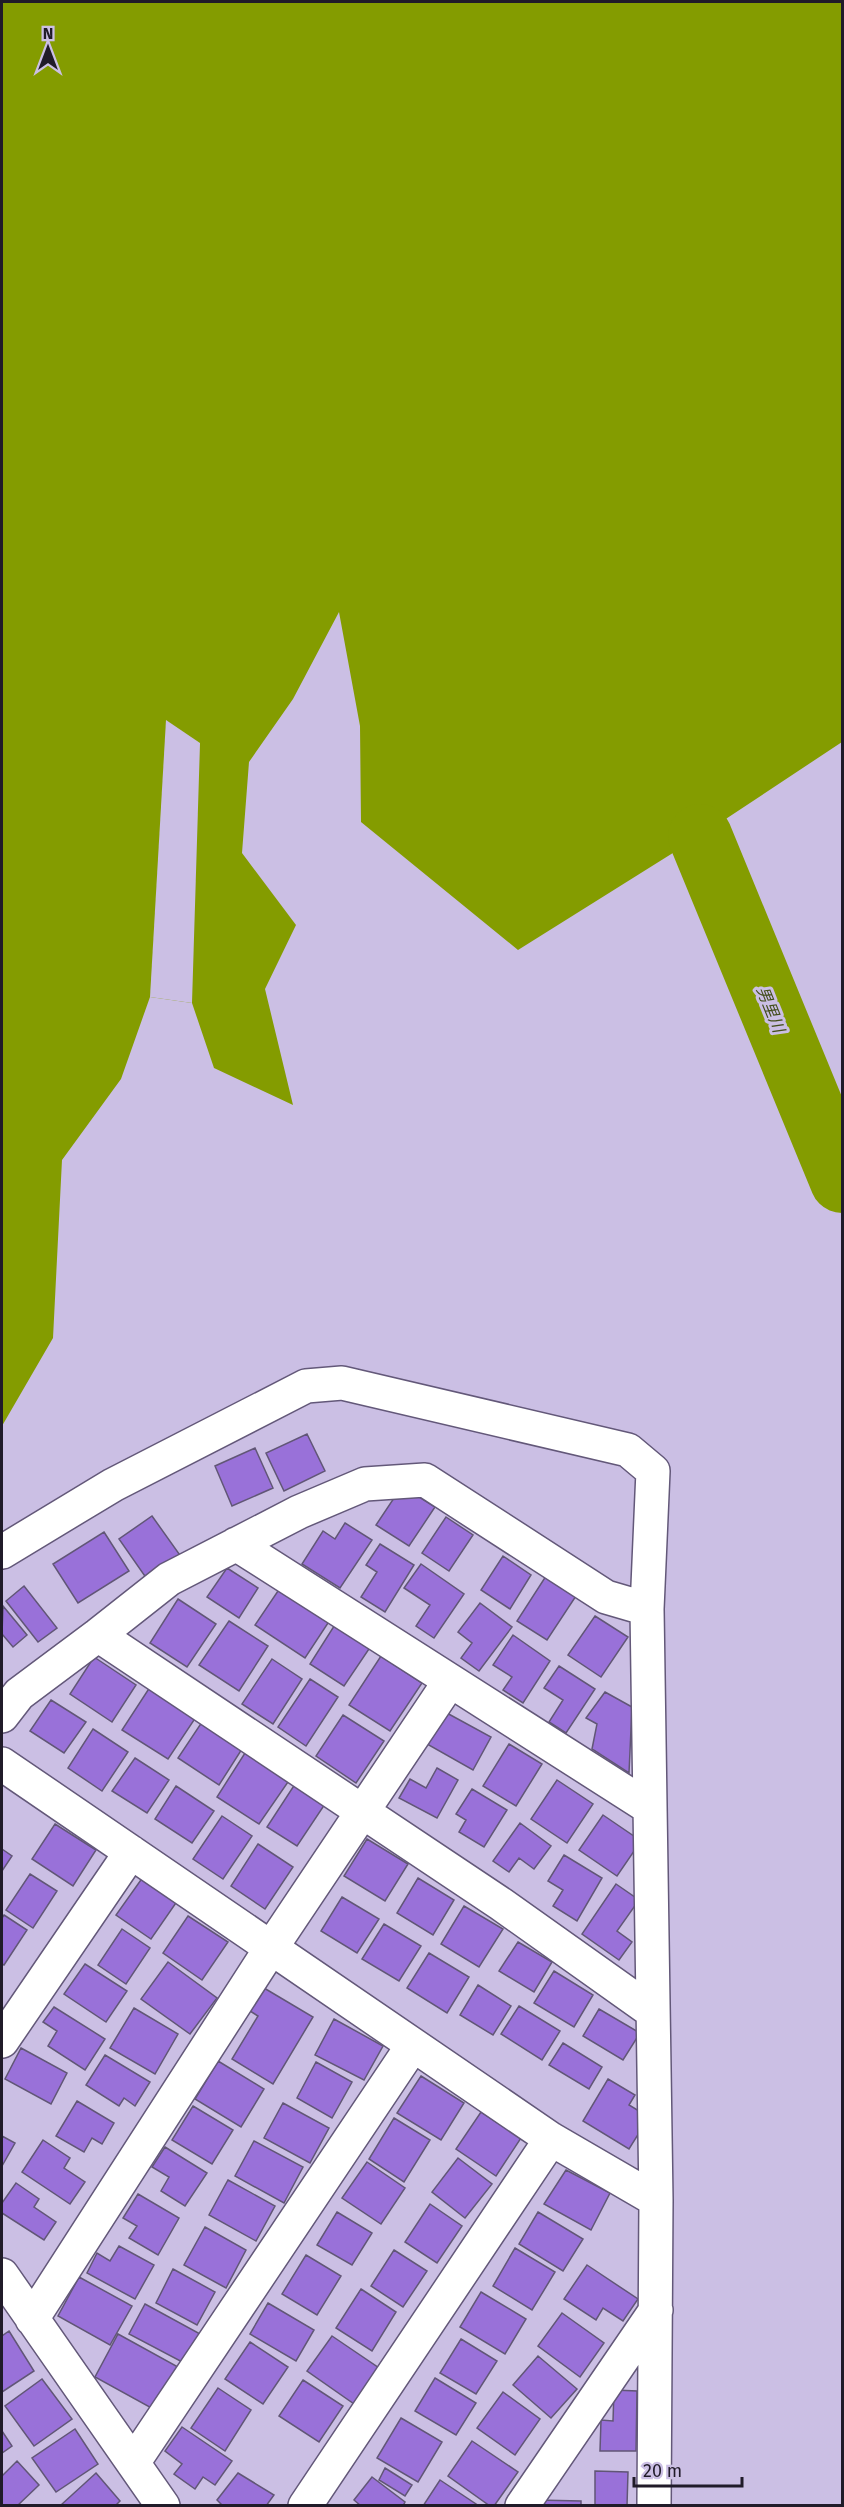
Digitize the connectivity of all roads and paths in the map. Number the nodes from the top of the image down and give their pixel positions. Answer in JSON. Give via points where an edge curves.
{"nodes":[{"id":1,"x":236,"y":1544,"type":"junction"},
{"id":2,"x":2,"y":1552,"type":"edge"},
{"id":3,"x":647,"y":1609,"type":"junction"},
{"id":4,"x":99,"y":1635,"type":"junction"},
{"id":5,"x":450,"y":1681,"type":"junction"},
{"id":6,"x":2,"y":1716,"type":"edge"},
{"id":7,"x":2,"y":1764,"type":"edge"},
{"id":8,"x":650,"y":1808,"type":"junction"},
{"id":9,"x":362,"y":1811,"type":"junction"},
{"id":10,"x":131,"y":1852,"type":"junction"},
{"id":11,"x":271,"y":1947,"type":"junction"},
{"id":12,"x":653,"y":2012,"type":"junction"},
{"id":13,"x":2,"y":2041,"type":"edge"},
{"id":14,"x":413,"y":2045,"type":"junction"},
{"id":15,"x":551,"y":2139,"type":"junction"},
{"id":16,"x":656,"y":2200,"type":"junction"},
{"id":17,"x":2,"y":2275,"type":"edge"},
{"id":18,"x":656,"y":2310,"type":"junction"},
{"id":19,"x":32,"y":2319,"type":"junction"},
{"id":20,"x":133,"y":2463,"type":"junction"},
{"id":21,"x":164,"y":2505,"type":"edge"},
{"id":22,"x":305,"y":2505,"type":"edge"},
{"id":23,"x":522,"y":2505,"type":"edge"},
{"id":24,"x":654,"y":2505,"type":"edge"}],
"edges":[{"from":1,"to":3,"type":"street","via":[[365,1484],[425,1480],[606,1597]]},
{"from":1,"to":4,"type":"street","via":[[168,1579]]},
{"from":1,"to":5,"type":"street"},
{"from":2,"to":3,"type":"street","via":[[113,1485],[306,1386],[342,1383],[628,1450],[653,1471]]},
{"from":3,"to":8,"type":"street"},
{"from":4,"to":6,"type":"street","via":[[19,1694]]},
{"from":4,"to":9,"type":"street"},
{"from":5,"to":8,"type":"street"},
{"from":5,"to":9,"type":"street"},
{"from":7,"to":10,"type":"street"},
{"from":8,"to":12,"type":"street"},
{"from":9,"to":11,"type":"street"},
{"from":9,"to":12,"type":"street"},
{"from":10,"to":11,"type":"street"},
{"from":10,"to":13,"type":"street"},
{"from":11,"to":14,"type":"street"},
{"from":11,"to":19,"type":"street"},
{"from":12,"to":16,"type":"street"},
{"from":14,"to":15,"type":"street"},
{"from":14,"to":20,"type":"street"},
{"from":15,"to":16,"type":"street"},
{"from":15,"to":22,"type":"street"},
{"from":16,"to":18,"type":"street"},
{"from":17,"to":19,"type":"street"},
{"from":18,"to":23,"type":"street"},
{"from":18,"to":24,"type":"street"},
{"from":19,"to":20,"type":"street"},
{"from":20,"to":21,"type":"street"}]}
